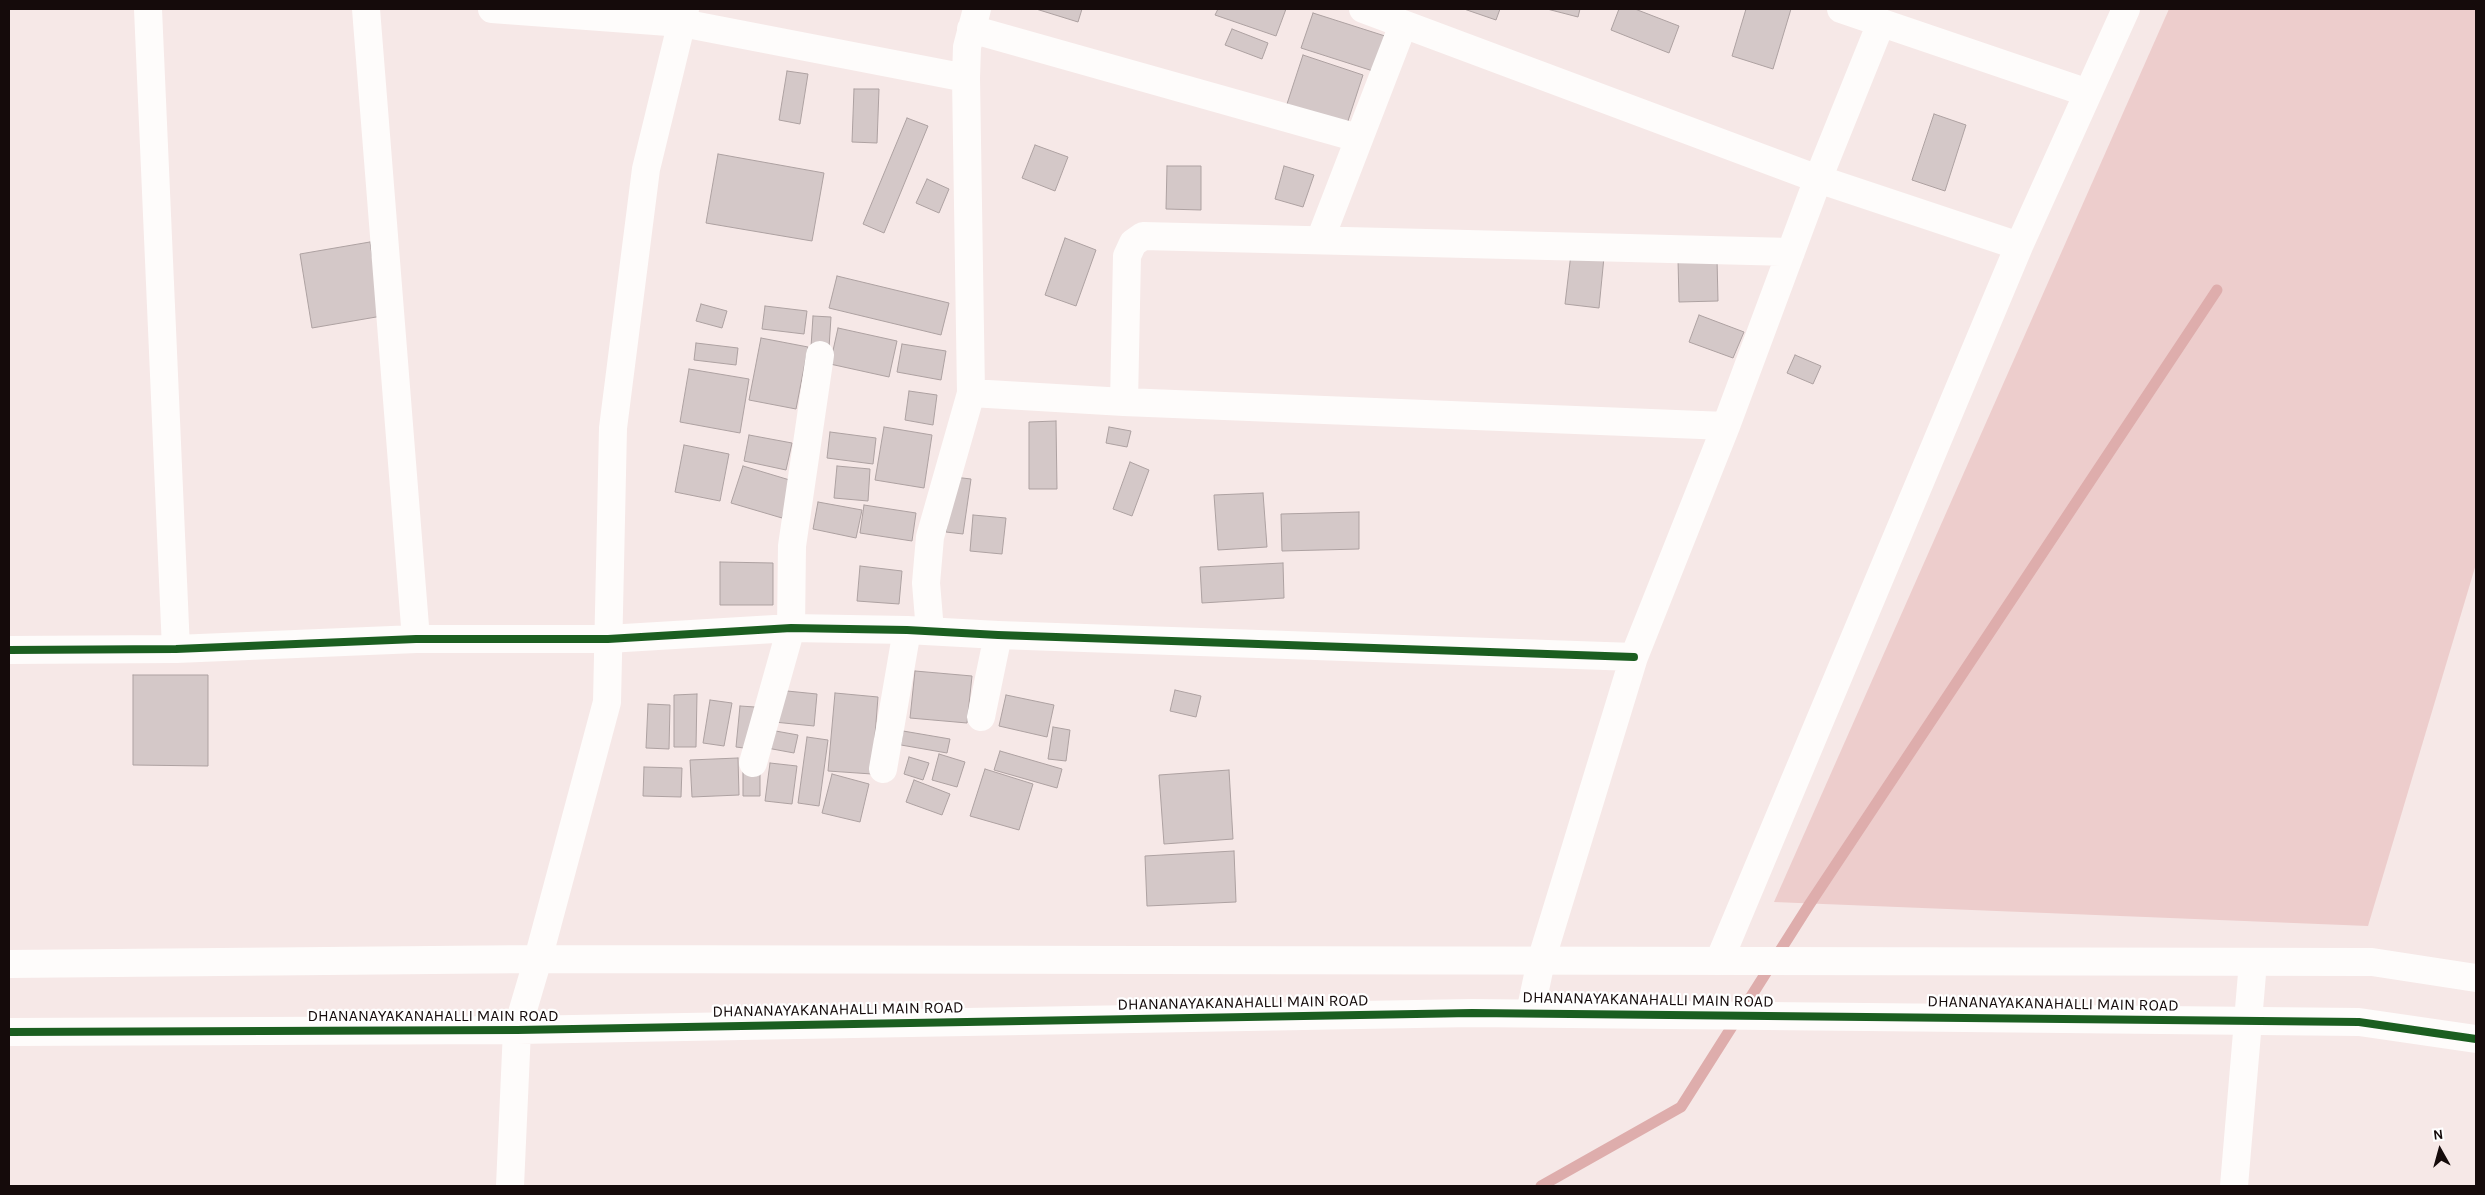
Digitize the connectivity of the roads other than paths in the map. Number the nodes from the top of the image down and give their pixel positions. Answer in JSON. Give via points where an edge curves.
{"nodes":[{"id":1,"x":148,"y":9,"type":"edge"},
{"id":2,"x":366,"y":9,"type":"edge"},
{"id":3,"x":492,"y":9,"type":"edge"},
{"id":4,"x":1363,"y":9,"type":"edge"},
{"id":5,"x":1841,"y":9,"type":"edge"},
{"id":6,"x":2126,"y":9,"type":"edge"},
{"id":7,"x":684,"y":16,"type":"edge"},
{"id":8,"x":974,"y":19,"type":"edge"},
{"id":9,"x":1881,"y":23,"type":"junction"},
{"id":10,"x":1403,"y":25,"type":"junction"},
{"id":11,"x":966,"y":78,"type":"junction"},
{"id":12,"x":2088,"y":93,"type":"junction"},
{"id":13,"x":1358,"y":138,"type":"junction"},
{"id":14,"x":1818,"y":178,"type":"junction"},
{"id":15,"x":1320,"y":240,"type":"junction"},
{"id":16,"x":2019,"y":246,"type":"junction"},
{"id":17,"x":1790,"y":252,"type":"junction"},
{"id":18,"x":820,"y":355,"type":"dead end"},
{"id":19,"x":971,"y":393,"type":"junction"},
{"id":20,"x":1124,"y":402,"type":"junction"},
{"id":21,"x":1726,"y":426,"type":"junction"},
{"id":22,"x":791,"y":628,"type":"junction"},
{"id":23,"x":918,"y":631,"type":"junction"},
{"id":24,"x":998,"y":635,"type":"junction"},
{"id":25,"x":416,"y":639,"type":"junction"},
{"id":26,"x":608,"y":639,"type":"junction"},
{"id":27,"x":176,"y":649,"type":"junction"},
{"id":28,"x":9,"y":650,"type":"edge"},
{"id":29,"x":1634,"y":657,"type":"junction"},
{"id":30,"x":981,"y":716,"type":"dead end"},
{"id":31,"x":753,"y":764,"type":"dead end"},
{"id":32,"x":883,"y":770,"type":"dead end"},
{"id":33,"x":538,"y":959,"type":"junction"},
{"id":34,"x":1541,"y":961,"type":"junction"},
{"id":35,"x":1719,"y":961,"type":"junction"},
{"id":36,"x":2253,"y":962,"type":"junction"},
{"id":37,"x":9,"y":964,"type":"edge"},
{"id":38,"x":2476,"y":978,"type":"edge"},
{"id":39,"x":1530,"y":1013,"type":"junction"},
{"id":40,"x":2248,"y":1020,"type":"junction"},
{"id":41,"x":517,"y":1030,"type":"junction"},
{"id":42,"x":9,"y":1032,"type":"edge"},
{"id":43,"x":2476,"y":1039,"type":"edge"},
{"id":44,"x":510,"y":1186,"type":"edge"},
{"id":45,"x":2234,"y":1186,"type":"edge"}],
"edges":[{"from":1,"to":27,"type":"street"},
{"from":2,"to":25,"type":"street"},
{"from":3,"to":7,"type":"street"},
{"from":4,"to":10,"type":"street"},
{"from":5,"to":9,"type":"street"},
{"from":6,"to":12,"type":"street"},
{"from":7,"to":11,"type":"street"},
{"from":7,"to":26,"type":"street","via":[[646,169],[612,428]]},
{"from":8,"to":11,"type":"street","via":[[967,47]]},
{"from":8,"to":13,"type":"street"},
{"from":9,"to":12,"type":"street"},
{"from":9,"to":14,"type":"street"},
{"from":10,"to":13,"type":"street"},
{"from":10,"to":14,"type":"street"},
{"from":11,"to":19,"type":"street"},
{"from":12,"to":16,"type":"street"},
{"from":13,"to":15,"type":"street"},
{"from":14,"to":16,"type":"street"},
{"from":14,"to":17,"type":"street"},
{"from":15,"to":17,"type":"street"},
{"from":15,"to":20,"type":"street","via":[[1151,236],[1138,239],[1129,248],[1127,256]]},
{"from":16,"to":35,"type":"street"},
{"from":17,"to":21,"type":"street"},
{"from":18,"to":22,"type":"street","via":[[792,546]]},
{"from":19,"to":20,"type":"street"},
{"from":19,"to":23,"type":"street","via":[[930,537]]},
{"from":20,"to":21,"type":"street"},
{"from":21,"to":29,"type":"street"},
{"from":22,"to":23,"type":"street"},
{"from":22,"to":26,"type":"street"},
{"from":22,"to":31,"type":"street"},
{"from":23,"to":24,"type":"street"},
{"from":23,"to":32,"type":"street"},
{"from":24,"to":29,"type":"street"},
{"from":24,"to":30,"type":"street"},
{"from":25,"to":26,"type":"street"},
{"from":25,"to":27,"type":"street"},
{"from":26,"to":33,"type":"street","via":[[607,702]]},
{"from":27,"to":28,"type":"street"},
{"from":29,"to":34,"type":"street"},
{"from":33,"to":34,"type":"street"},
{"from":33,"to":37,"type":"street"},
{"from":33,"to":41,"type":"street"},
{"from":34,"to":35,"type":"street"},
{"from":34,"to":39,"type":"street"},
{"from":35,"to":36,"type":"street"},
{"from":36,"to":38,"type":"street","via":[[2372,962]]},
{"from":36,"to":40,"type":"street"},
{"from":39,"to":40,"type":"street","name":"DHANANAYAKANAHALLI MAIN ROAD"},
{"from":39,"to":41,"type":"street","name":"DHANANAYAKANAHALLI MAIN ROAD"},
{"from":40,"to":43,"type":"street","name":"DHANANAYAKANAHALLI MAIN ROAD","via":[[2359,1022]]},
{"from":40,"to":45,"type":"street"},
{"from":41,"to":42,"type":"street","name":"DHANANAYAKANAHALLI MAIN ROAD"},
{"from":41,"to":44,"type":"street"}]}
